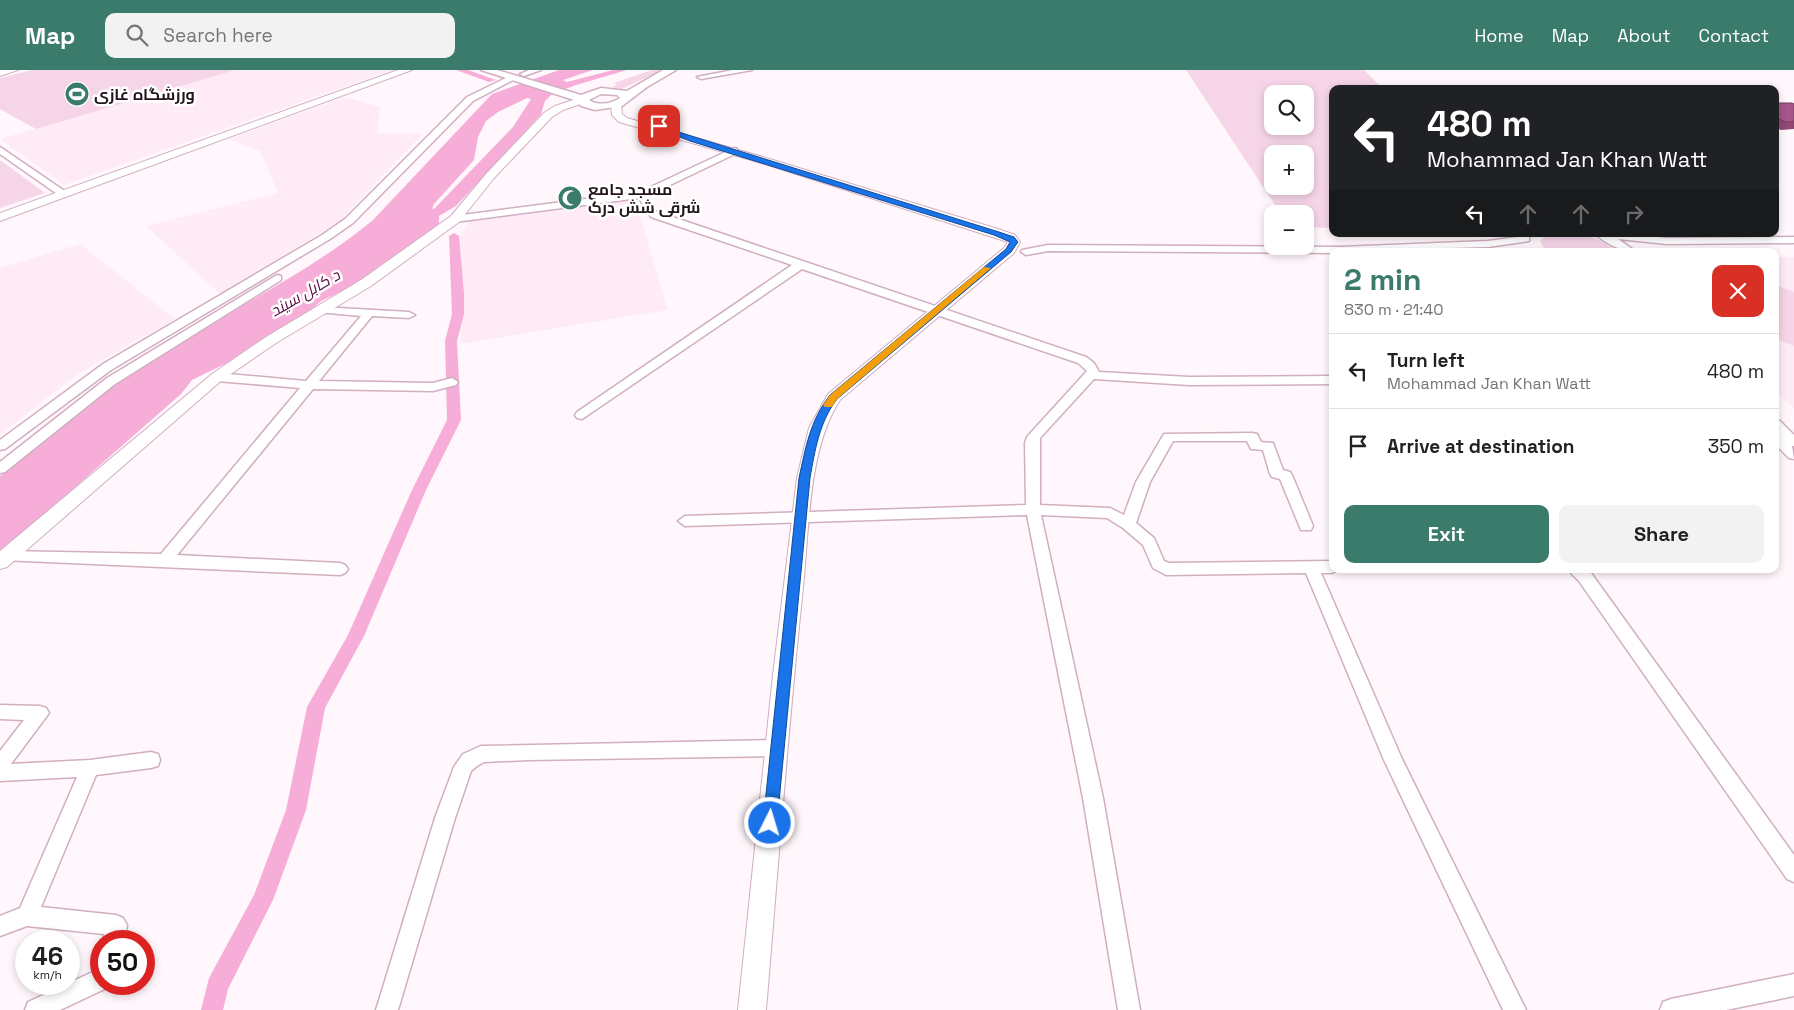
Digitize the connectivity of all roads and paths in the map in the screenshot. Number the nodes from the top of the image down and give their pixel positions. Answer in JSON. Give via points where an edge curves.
{"nodes":[{"id":1,"x":13,"y":70,"type":"edge"},
{"id":2,"x":397,"y":70,"type":"edge"},
{"id":3,"x":407,"y":70,"type":"edge"},
{"id":4,"x":486,"y":70,"type":"edge"},
{"id":5,"x":671,"y":70,"type":"edge"},
{"id":6,"x":748,"y":70,"type":"edge"},
{"id":7,"x":0,"y":73,"type":"edge"},
{"id":8,"x":524,"y":75,"type":"edge"},
{"id":9,"x":701,"y":77,"type":"dead end"},
{"id":10,"x":616,"y":81,"type":"dead end"},
{"id":11,"x":483,"y":91,"type":"junction"},
{"id":12,"x":596,"y":92,"type":"junction"},
{"id":13,"x":582,"y":99,"type":"junction"},
{"id":14,"x":621,"y":101,"type":"junction"},
{"id":15,"x":596,"y":106,"type":"junction"},
{"id":16,"x":543,"y":123,"type":"junction"},
{"id":17,"x":0,"y":150,"type":"edge"},
{"id":18,"x":734,"y":151,"type":"junction"},
{"id":19,"x":60,"y":193,"type":"junction"},
{"id":20,"x":642,"y":195,"type":"junction"},
{"id":21,"x":367,"y":204,"type":"junction"},
{"id":22,"x":380,"y":204,"type":"junction"},
{"id":23,"x":0,"y":212,"type":"edge"},
{"id":24,"x":0,"y":218,"type":"edge"},
{"id":25,"x":455,"y":219,"type":"junction"},
{"id":26,"x":1523,"y":237,"type":"edge"},
{"id":27,"x":1606,"y":237,"type":"edge"},
{"id":28,"x":1628,"y":237,"type":"edge"},
{"id":29,"x":1794,"y":240,"type":"edge"},
{"id":30,"x":1794,"y":246,"type":"edge"},
{"id":31,"x":1389,"y":248,"type":"edge"},
{"id":32,"x":1626,"y":248,"type":"edge"},
{"id":33,"x":1740,"y":248,"type":"edge"},
{"id":34,"x":1329,"y":250,"type":"edge"},
{"id":35,"x":1018,"y":251,"type":"junction"},
{"id":36,"x":800,"y":265,"type":"junction"},
{"id":37,"x":321,"y":310,"type":"junction"},
{"id":38,"x":935,"y":311,"type":"junction"},
{"id":39,"x":368,"y":314,"type":"junction"},
{"id":40,"x":409,"y":315,"type":"dead end"},
{"id":41,"x":1092,"y":375,"type":"junction"},
{"id":42,"x":217,"y":377,"type":"junction"},
{"id":43,"x":1329,"y":380,"type":"edge"},
{"id":44,"x":452,"y":382,"type":"dead end"},
{"id":45,"x":311,"y":385,"type":"junction"},
{"id":46,"x":582,"y":415,"type":"dead end"},
{"id":47,"x":1779,"y":430,"type":"edge"},
{"id":48,"x":1779,"y":440,"type":"edge"},
{"id":49,"x":0,"y":446,"type":"edge"},
{"id":50,"x":1793,"y":450,"type":"edge"},
{"id":51,"x":0,"y":469,"type":"edge"},
{"id":52,"x":1033,"y":510,"type":"junction"},
{"id":53,"x":802,"y":519,"type":"junction"},
{"id":54,"x":685,"y":521,"type":"dead end"},
{"id":55,"x":1128,"y":524,"type":"junction"},
{"id":56,"x":1306,"y":526,"type":"dead end"},
{"id":57,"x":3,"y":559,"type":"edge"},
{"id":58,"x":165,"y":560,"type":"junction"},
{"id":59,"x":1311,"y":567,"type":"junction"},
{"id":60,"x":1329,"y":567,"type":"edge"},
{"id":61,"x":340,"y":569,"type":"dead end"},
{"id":62,"x":1580,"y":573,"type":"edge"},
{"id":63,"x":0,"y":712,"type":"edge"},
{"id":64,"x":777,"y":748,"type":"junction"},
{"id":65,"x":151,"y":760,"type":"dead end"},
{"id":66,"x":0,"y":765,"type":"edge"},
{"id":67,"x":90,"y":768,"type":"junction"},
{"id":68,"x":0,"y":772,"type":"edge"},
{"id":69,"x":1794,"y":872,"type":"edge"},
{"id":70,"x":26,"y":916,"type":"junction"},
{"id":71,"x":0,"y":926,"type":"edge"},
{"id":72,"x":115,"y":930,"type":"edge"},
{"id":73,"x":90,"y":985,"type":"edge"},
{"id":74,"x":1794,"y":985,"type":"edge"},
{"id":75,"x":36,"y":1010,"type":"edge"},
{"id":76,"x":387,"y":1010,"type":"edge"},
{"id":77,"x":752,"y":1010,"type":"edge"},
{"id":78,"x":1129,"y":1010,"type":"edge"},
{"id":79,"x":1515,"y":1010,"type":"edge"},
{"id":80,"x":1671,"y":1010,"type":"edge"}],
"edges":[{"from":1,"to":7,"type":"main road"},
{"from":2,"to":19,"type":"main road"},
{"from":3,"to":19,"type":"main road"},
{"from":4,"to":8,"type":"highway"},
{"from":5,"to":14,"type":"highway"},
{"from":6,"to":9,"type":"street"},
{"from":8,"to":11,"type":"street"},
{"from":8,"to":12,"type":"highway"},
{"from":8,"to":13,"type":"highway","via":[[559,93]]},
{"from":10,"to":12,"type":"highway"},
{"from":11,"to":21,"type":"street","via":[[470,99]]},
{"from":11,"to":22,"type":"street","via":[[481,99]]},
{"from":12,"to":13,"type":"highway"},
{"from":12,"to":14,"type":"highway","via":[[618,91],[623,93]]},
{"from":13,"to":15,"type":"highway","via":[[586,104]]},
{"from":13,"to":16,"type":"main road","via":[[559,108]]},
{"from":14,"to":15,"type":"highway"},
{"from":14,"to":18,"type":"main road","via":[[617,116],[620,118]]},
{"from":15,"to":16,"type":"main road","via":[[567,111]]},
{"from":16,"to":25,"type":"main road","via":[[490,176]]},
{"from":17,"to":19,"type":"street"},
{"from":18,"to":20,"type":"street"},
{"from":18,"to":35,"type":"main road","via":[[1004,236],[1014,242]]},
{"from":19,"to":23,"type":"main road"},
{"from":19,"to":24,"type":"main road"},
{"from":20,"to":25,"type":"street"},
{"from":20,"to":36,"type":"street","via":[[654,215]]},
{"from":21,"to":22,"type":"street"},
{"from":21,"to":49,"type":"street","via":[[326,237],[107,367]]},
{"from":22,"to":51,"type":"street","via":[[341,238],[111,381]]},
{"from":25,"to":37,"type":"main road","via":[[403,258]]},
{"from":26,"to":31,"type":"street","via":[[1488,244]]},
{"from":27,"to":32,"type":"street"},
{"from":28,"to":29,"type":"street","via":[[1667,241]]},
{"from":30,"to":33,"type":"street"},
{"from":34,"to":35,"type":"street","via":[[1198,253]]},
{"from":35,"to":38,"type":"main road"},
{"from":36,"to":38,"type":"street"},
{"from":36,"to":46,"type":"street"},
{"from":37,"to":39,"type":"street"},
{"from":37,"to":42,"type":"main road"},
{"from":38,"to":41,"type":"street","via":[[1082,360],[1094,371]]},
{"from":38,"to":53,"type":"main road","via":[[834,397],[822,413],[804,478]]},
{"from":39,"to":40,"type":"street"},
{"from":39,"to":45,"type":"street"},
{"from":41,"to":43,"type":"street","via":[[1190,380]]},
{"from":41,"to":52,"type":"street","via":[[1034,437]]},
{"from":42,"to":45,"type":"street"},
{"from":42,"to":57,"type":"main road"},
{"from":44,"to":45,"type":"street","via":[[433,387]]},
{"from":45,"to":58,"type":"street"},
{"from":47,"to":50,"type":"street"},
{"from":48,"to":50,"type":"street"},
{"from":52,"to":53,"type":"street"},
{"from":52,"to":55,"type":"street","via":[[1110,513]]},
{"from":52,"to":78,"type":"street","via":[[1092,798]]},
{"from":53,"to":54,"type":"street"},
{"from":53,"to":64,"type":"main road"},
{"from":55,"to":56,"type":"street","via":[[1136,496],[1169,437],[1252,437],[1256,446],[1268,446],[1277,474],[1285,475]]},
{"from":55,"to":59,"type":"street","via":[[1149,542],[1158,564],[1166,569]]},
{"from":57,"to":58,"type":"street"},
{"from":58,"to":61,"type":"street"},
{"from":59,"to":60,"type":"street"},
{"from":59,"to":79,"type":"street","via":[[1393,760]]},
{"from":62,"to":69,"type":"street"},
{"from":63,"to":66,"type":"street","via":[[40,713]]},
{"from":64,"to":76,"type":"street","via":[[528,752],[481,754],[470,760],[463,768],[445,818]]},
{"from":64,"to":77,"type":"main road"},
{"from":65,"to":67,"type":"street"},
{"from":67,"to":68,"type":"street"},
{"from":67,"to":70,"type":"street"},
{"from":70,"to":71,"type":"street"},
{"from":70,"to":72,"type":"street","via":[[116,925]]},
{"from":73,"to":75,"type":"street"},
{"from":74,"to":80,"type":"street"}]}
